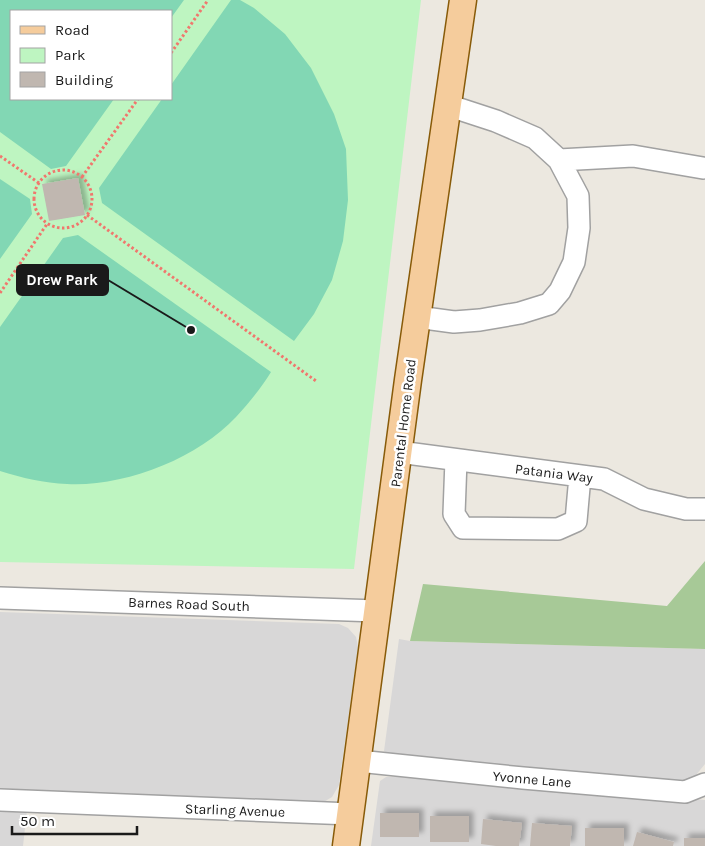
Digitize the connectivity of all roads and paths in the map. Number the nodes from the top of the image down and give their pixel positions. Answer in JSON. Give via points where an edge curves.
{"nodes":[{"id":1,"x":208,"y":0,"type":"edge"},
{"id":2,"x":463,"y":0,"type":"edge"},
{"id":3,"x":172,"y":51,"type":"edge"},
{"id":4,"x":137,"y":100,"type":"edge"},
{"id":5,"x":447,"y":104,"type":"junction"},
{"id":6,"x":0,"y":156,"type":"edge"},
{"id":7,"x":559,"y":160,"type":"junction"},
{"id":8,"x":702,"y":168,"type":"dead end"},
{"id":9,"x":82,"y":177,"type":"junction"},
{"id":10,"x":40,"y":183,"type":"junction"},
{"id":11,"x":87,"y":215,"type":"junction"},
{"id":12,"x":48,"y":223,"type":"junction"},
{"id":13,"x":0,"y":293,"type":"edge"},
{"id":14,"x":417,"y":317,"type":"junction"},
{"id":15,"x":316,"y":381,"type":"dead end"},
{"id":16,"x":399,"y":452,"type":"junction"},
{"id":17,"x":456,"y":460,"type":"junction"},
{"id":18,"x":580,"y":476,"type":"junction"},
{"id":19,"x":705,"y":509,"type":"edge"},
{"id":20,"x":0,"y":598,"type":"edge"},
{"id":21,"x":378,"y":612,"type":"junction"},
{"id":22,"x":358,"y":762,"type":"junction"},
{"id":23,"x":705,"y":784,"type":"edge"},
{"id":24,"x":0,"y":800,"type":"edge"},
{"id":25,"x":350,"y":814,"type":"junction"},
{"id":26,"x":346,"y":846,"type":"edge"}],
"edges":[{"from":1,"to":3,"type":"path"},
{"from":2,"to":5,"type":"main road","name":"Parental Home Road"},
{"from":4,"to":9,"type":"path"},
{"from":5,"to":7,"type":"street","via":[[535,138]]},
{"from":5,"to":14,"type":"main road","name":"Parental Home Road"},
{"from":6,"to":10,"type":"path"},
{"from":7,"to":8,"type":"street","via":[[633,156]]},
{"from":7,"to":14,"type":"street","via":[[578,196],[579,228],[574,262],[560,291],[549,304],[480,320],[454,322]]},
{"from":9,"to":10,"type":"path","via":[[59,170]]},
{"from":9,"to":11,"type":"path","via":[[92,198]]},
{"from":10,"to":12,"type":"path","via":[[34,197],[35,207]]},
{"from":11,"to":12,"type":"path","via":[[81,222],[64,228]]},
{"from":11,"to":15,"type":"path"},
{"from":12,"to":13,"type":"path"},
{"from":14,"to":16,"type":"main road","name":"Parental Home Road"},
{"from":16,"to":17,"type":"street","name":"Patania Way"},
{"from":16,"to":21,"type":"main road","name":"Parental Home Road"},
{"from":17,"to":18,"type":"street","name":"Patania Way"},
{"from":17,"to":18,"type":"street","via":[[454,514],[463,528],[558,529],[576,521]]},
{"from":18,"to":19,"type":"street","name":"Patania Way","via":[[604,479],[644,499],[686,509]]},
{"from":20,"to":21,"type":"street","name":"Barnes Road South"},
{"from":21,"to":22,"type":"main road","name":"Parental Home Road"},
{"from":22,"to":23,"type":"street","name":"Yvonne Lane","via":[[685,792]]},
{"from":22,"to":25,"type":"main road","name":"Parental Home Road"},
{"from":24,"to":25,"type":"street","name":"Starling Avenue"},
{"from":25,"to":26,"type":"main road","name":"Parental Home Road"}]}
